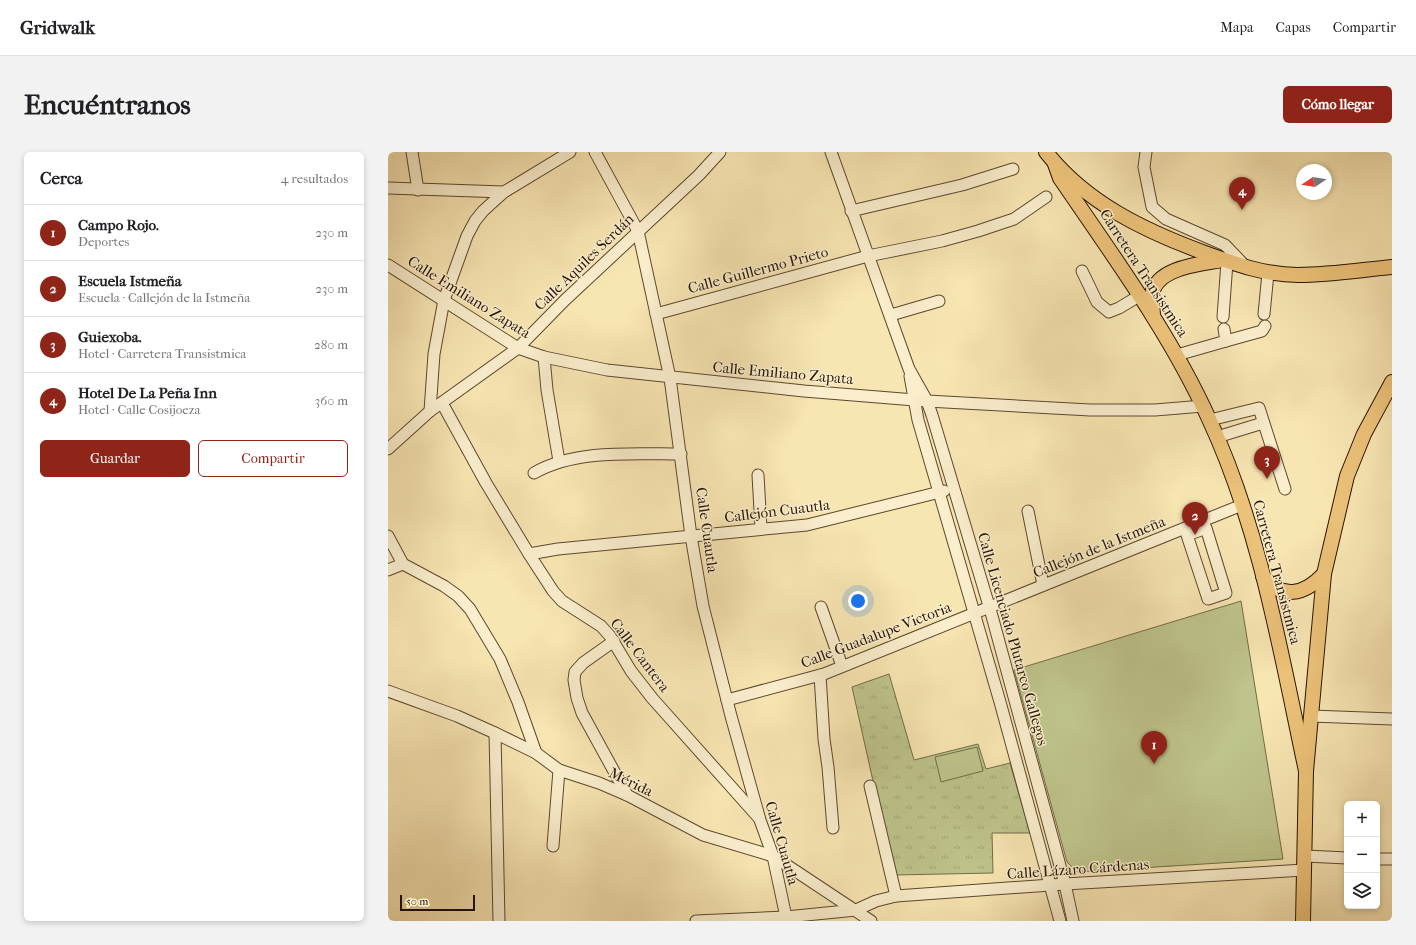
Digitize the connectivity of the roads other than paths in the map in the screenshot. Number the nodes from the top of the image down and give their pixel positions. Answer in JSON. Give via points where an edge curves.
{"nodes":[{"id":1,"x":412,"y":152,"type":"edge"},
{"id":2,"x":570,"y":152,"type":"edge"},
{"id":3,"x":595,"y":152,"type":"edge"},
{"id":4,"x":720,"y":152,"type":"edge"},
{"id":5,"x":831,"y":152,"type":"edge"},
{"id":6,"x":1046,"y":152,"type":"edge"},
{"id":7,"x":1146,"y":152,"type":"edge"},
{"id":8,"x":1055,"y":164,"type":"junction"},
{"id":9,"x":1013,"y":169,"type":"dead end"},
{"id":10,"x":388,"y":188,"type":"edge"},
{"id":11,"x":418,"y":190,"type":"junction"},
{"id":12,"x":504,"y":192,"type":"junction"},
{"id":13,"x":1046,"y":197,"type":"dead end"},
{"id":14,"x":851,"y":211,"type":"junction"},
{"id":15,"x":638,"y":230,"type":"junction"},
{"id":16,"x":868,"y":256,"type":"junction"},
{"id":17,"x":1225,"y":261,"type":"junction"},
{"id":18,"x":388,"y":265,"type":"edge"},
{"id":19,"x":1392,"y":267,"type":"edge"},
{"id":20,"x":1246,"y":268,"type":"junction"},
{"id":21,"x":1082,"y":272,"type":"dead end"},
{"id":22,"x":1268,"y":273,"type":"junction"},
{"id":23,"x":1139,"y":296,"type":"junction"},
{"id":24,"x":444,"y":300,"type":"junction"},
{"id":25,"x":939,"y":301,"type":"dead end"},
{"id":26,"x":656,"y":314,"type":"junction"},
{"id":27,"x":1264,"y":314,"type":"dead end"},
{"id":28,"x":890,"y":315,"type":"junction"},
{"id":29,"x":1153,"y":316,"type":"junction"},
{"id":30,"x":1223,"y":317,"type":"dead end"},
{"id":31,"x":1265,"y":326,"type":"dead end"},
{"id":32,"x":1224,"y":329,"type":"dead end"},
{"id":33,"x":1226,"y":341,"type":"junction"},
{"id":34,"x":518,"y":348,"type":"junction"},
{"id":35,"x":1177,"y":355,"type":"junction"},
{"id":36,"x":544,"y":357,"type":"junction"},
{"id":37,"x":909,"y":369,"type":"junction"},
{"id":38,"x":670,"y":378,"type":"junction"},
{"id":39,"x":1392,"y":382,"type":"edge"},
{"id":40,"x":913,"y":400,"type":"junction"},
{"id":41,"x":927,"y":400,"type":"junction"},
{"id":42,"x":442,"y":403,"type":"junction"},
{"id":43,"x":1203,"y":406,"type":"junction"},
{"id":44,"x":430,"y":411,"type":"junction"},
{"id":45,"x":1210,"y":420,"type":"junction"},
{"id":46,"x":1263,"y":423,"type":"junction"},
{"id":47,"x":1217,"y":436,"type":"junction"},
{"id":48,"x":390,"y":443,"type":"edge"},
{"id":49,"x":681,"y":454,"type":"junction"},
{"id":50,"x":560,"y":461,"type":"junction"},
{"id":51,"x":534,"y":473,"type":"dead end"},
{"id":52,"x":758,"y":475,"type":"dead end"},
{"id":53,"x":954,"y":488,"type":"junction"},
{"id":54,"x":1285,"y":489,"type":"dead end"},
{"id":55,"x":938,"y":493,"type":"junction"},
{"id":56,"x":1242,"y":505,"type":"junction"},
{"id":57,"x":1028,"y":511,"type":"dead end"},
{"id":58,"x":1228,"y":511,"type":"junction"},
{"id":59,"x":761,"y":528,"type":"junction"},
{"id":60,"x":1206,"y":528,"type":"junction"},
{"id":61,"x":388,"y":536,"type":"edge"},
{"id":62,"x":691,"y":536,"type":"junction"},
{"id":63,"x":529,"y":554,"type":"junction"},
{"id":64,"x":403,"y":564,"type":"junction"},
{"id":65,"x":388,"y":570,"type":"edge"},
{"id":66,"x":1324,"y":574,"type":"junction"},
{"id":67,"x":1262,"y":576,"type":"junction"},
{"id":68,"x":1044,"y":585,"type":"junction"},
{"id":69,"x":821,"y":607,"type":"dead end"},
{"id":70,"x":989,"y":608,"type":"junction"},
{"id":71,"x":974,"y":614,"type":"junction"},
{"id":72,"x":614,"y":641,"type":"junction"},
{"id":73,"x":842,"y":666,"type":"junction"},
{"id":74,"x":820,"y":675,"type":"junction"},
{"id":75,"x":388,"y":691,"type":"edge"},
{"id":76,"x":1014,"y":699,"type":"junction"},
{"id":77,"x":727,"y":700,"type":"junction"},
{"id":78,"x":1000,"y":702,"type":"junction"},
{"id":79,"x":1311,"y":716,"type":"junction"},
{"id":80,"x":1392,"y":719,"type":"edge"},
{"id":81,"x":495,"y":734,"type":"junction"},
{"id":82,"x":536,"y":753,"type":"junction"},
{"id":83,"x":559,"y":770,"type":"junction"},
{"id":84,"x":1306,"y":771,"type":"junction"},
{"id":85,"x":870,"y":786,"type":"dead end"},
{"id":86,"x":627,"y":795,"type":"junction"},
{"id":87,"x":760,"y":820,"type":"junction"},
{"id":88,"x":833,"y":828,"type":"dead end"},
{"id":89,"x":553,"y":846,"type":"dead end"},
{"id":90,"x":773,"y":856,"type":"junction"},
{"id":91,"x":1305,"y":856,"type":"junction"},
{"id":92,"x":1344,"y":858,"type":"edge"},
{"id":93,"x":1380,"y":859,"type":"edge"},
{"id":94,"x":1392,"y":859,"type":"edge"},
{"id":95,"x":1305,"y":870,"type":"junction"},
{"id":96,"x":1065,"y":884,"type":"junction"},
{"id":97,"x":1050,"y":885,"type":"junction"},
{"id":98,"x":896,"y":896,"type":"junction"},
{"id":99,"x":856,"y":910,"type":"junction"},
{"id":100,"x":786,"y":917,"type":"junction"},
{"id":101,"x":804,"y":918,"type":"edge"},
{"id":102,"x":499,"y":921,"type":"edge"},
{"id":103,"x":696,"y":921,"type":"edge"},
{"id":104,"x":871,"y":921,"type":"edge"},
{"id":105,"x":1060,"y":921,"type":"edge"},
{"id":106,"x":1073,"y":921,"type":"edge"},
{"id":107,"x":1303,"y":921,"type":"edge"}],
"edges":[{"from":1,"to":11,"type":"street"},
{"from":2,"to":12,"type":"street"},
{"from":3,"to":15,"type":"street","name":"Calle Cuautla"},
{"from":4,"to":15,"type":"street","name":"Calle Aquiles Serdán","via":[[699,175]]},
{"from":5,"to":14,"type":"street","name":"Calle Licenciado Plutarco Gallegos"},
{"from":6,"to":8,"type":"main road","name":"Carretera Transistmica"},
{"from":7,"to":20,"type":"street","via":[[1144,167],[1152,207],[1166,218],[1225,245]]},
{"from":8,"to":17,"type":"main road","name":"Carretera Transistmica","via":[[1101,204],[1121,217]]},
{"from":8,"to":23,"type":"main road","name":"Carretera Transistmica","via":[[1060,178]]},
{"from":9,"to":14,"type":"street","via":[[962,185]]},
{"from":10,"to":11,"type":"street"},
{"from":11,"to":12,"type":"street"},
{"from":12,"to":24,"type":"street","via":[[475,221]]},
{"from":13,"to":16,"type":"street","name":"Calle Guillermo Prieto","via":[[1014,219],[978,231],[942,242]]},
{"from":14,"to":16,"type":"street","name":"Calle Licenciado Plutarco Gallegos"},
{"from":15,"to":26,"type":"street","name":"Calle Cuautla"},
{"from":15,"to":34,"type":"street","name":"Calle Aquiles Serdán"},
{"from":16,"to":26,"type":"street","name":"Calle Guillermo Prieto"},
{"from":16,"to":28,"type":"street","name":"Calle Licenciado Plutarco Gallegos"},
{"from":17,"to":20,"type":"main road","name":"Carretera Transistmica"},
{"from":17,"to":29,"type":"main road","via":[[1174,270],[1164,276],[1152,293]]},
{"from":17,"to":30,"type":"street"},
{"from":18,"to":24,"type":"street","name":"Calle Emiliano Zapata"},
{"from":19,"to":22,"type":"main road","name":"Carretera Transistmica","via":[[1299,275]]},
{"from":20,"to":22,"type":"main road","name":"Carretera Transistmica"},
{"from":21,"to":23,"type":"street","via":[[1097,302],[1109,312]]},
{"from":22,"to":27,"type":"street"},
{"from":23,"to":29,"type":"main road","name":"Carretera Transistmica"},
{"from":24,"to":34,"type":"street","name":"Calle Emiliano Zapata"},
{"from":24,"to":44,"type":"street","via":[[434,354]]},
{"from":25,"to":28,"type":"street"},
{"from":26,"to":38,"type":"street","name":"Calle Cuautla"},
{"from":28,"to":37,"type":"street","name":"Calle Licenciado Plutarco Gallegos"},
{"from":29,"to":35,"type":"main road","name":"Carretera Transistmica"},
{"from":31,"to":33,"type":"street","via":[[1262,332]]},
{"from":32,"to":33,"type":"street"},
{"from":33,"to":35,"type":"street"},
{"from":34,"to":36,"type":"street","name":"Calle Emiliano Zapata"},
{"from":34,"to":42,"type":"street","name":"Calle Aquiles Serdán"},
{"from":35,"to":43,"type":"main road","name":"Carretera Transistmica"},
{"from":36,"to":38,"type":"street","name":"Calle Emiliano Zapata","via":[[607,370]]},
{"from":36,"to":50,"type":"street","via":[[547,390]]},
{"from":37,"to":40,"type":"street","name":"Calle Licenciado Plutarco Gallegos"},
{"from":37,"to":41,"type":"street","name":"Calle Licenciado Plutarco Gallegos"},
{"from":38,"to":40,"type":"street","name":"Calle Emiliano Zapata"},
{"from":38,"to":49,"type":"street","name":"Calle Cuautla"},
{"from":39,"to":66,"type":"main road","via":[[1364,434],[1347,476]]},
{"from":40,"to":41,"type":"street","name":"Calle Emiliano Zapata"},
{"from":40,"to":55,"type":"street","name":"Calle Licenciado Plutarco Gallegos"},
{"from":41,"to":43,"type":"street","name":"Calle Emiliano Zapata","via":[[1090,410],[1155,410]]},
{"from":41,"to":53,"type":"street","name":"Calle Licenciado Plutarco Gallegos"},
{"from":42,"to":44,"type":"street","name":"Calle Aquiles Serdán"},
{"from":42,"to":63,"type":"street","name":"Calle Cantera"},
{"from":43,"to":45,"type":"main road","name":"Carretera Transistmica"},
{"from":44,"to":48,"type":"street","name":"Calle Aquiles Serdán"},
{"from":45,"to":46,"type":"street","via":[[1259,408]]},
{"from":45,"to":47,"type":"main road","name":"Carretera Transistmica"},
{"from":46,"to":47,"type":"street"},
{"from":46,"to":54,"type":"street"},
{"from":47,"to":56,"type":"main road","name":"Carretera Transistmica"},
{"from":49,"to":50,"type":"street","via":[[597,455]]},
{"from":49,"to":62,"type":"street","name":"Calle Cuautla"},
{"from":50,"to":51,"type":"street"},
{"from":52,"to":59,"type":"street"},
{"from":53,"to":55,"type":"street","name":"Callejón Cuautla"},
{"from":53,"to":70,"type":"street","name":"Calle Licenciado Plutarco Gallegos"},
{"from":55,"to":59,"type":"street","name":"Callejón Cuautla","via":[[807,525]]},
{"from":55,"to":71,"type":"street","name":"Calle Licenciado Plutarco Gallegos"},
{"from":56,"to":58,"type":"street","name":"Callejón de la Istmeña"},
{"from":56,"to":67,"type":"main road","name":"Carretera Transistmica"},
{"from":57,"to":68,"type":"street"},
{"from":58,"to":60,"type":"street"},
{"from":58,"to":68,"type":"street","name":"Callejón de la Istmeña"},
{"from":59,"to":62,"type":"street","name":"Callejón Cuautla"},
{"from":60,"to":60,"type":"street","via":[[1187,536],[1208,599],[1226,593]]},
{"from":61,"to":64,"type":"street"},
{"from":62,"to":63,"type":"street","name":"Callejón Cuautla"},
{"from":62,"to":77,"type":"street","name":"Calle Cuautla","via":[[703,606]]},
{"from":63,"to":72,"type":"street","name":"Calle Cantera","via":[[562,601],[601,626]]},
{"from":64,"to":65,"type":"street"},
{"from":64,"to":82,"type":"street","via":[[444,586],[470,609],[500,660]]},
{"from":66,"to":67,"type":"main road","via":[[1306,589],[1294,592],[1271,587]]},
{"from":66,"to":79,"type":"main road"},
{"from":67,"to":84,"type":"main road","name":"Carretera Transistmica","via":[[1276,628]]},
{"from":68,"to":70,"type":"street","name":"Callejón de la Istmeña"},
{"from":69,"to":73,"type":"street"},
{"from":70,"to":71,"type":"street","name":"Calle Guadalupe Victoria"},
{"from":70,"to":76,"type":"street","name":"Calle Licenciado Plutarco Gallegos"},
{"from":71,"to":73,"type":"street","name":"Calle Guadalupe Victoria"},
{"from":71,"to":78,"type":"street","name":"Calle Licenciado Plutarco Gallegos"},
{"from":72,"to":86,"type":"street","via":[[583,663],[575,672],[574,680],[585,720]]},
{"from":72,"to":87,"type":"street","name":"Calle Cantera","via":[[631,671],[652,698]]},
{"from":73,"to":74,"type":"street","name":"Calle Guadalupe Victoria"},
{"from":74,"to":77,"type":"street","name":"Calle Guadalupe Victoria"},
{"from":74,"to":88,"type":"street"},
{"from":75,"to":81,"type":"street","name":"Mérida","via":[[457,716]]},
{"from":76,"to":78,"type":"street"},
{"from":76,"to":96,"type":"street","name":"Calle Licenciado Plutarco Gallegos"},
{"from":77,"to":87,"type":"street","name":"Calle Cuautla"},
{"from":78,"to":97,"type":"street","name":"Calle Licenciado Plutarco Gallegos"},
{"from":79,"to":80,"type":"street"},
{"from":79,"to":84,"type":"main road"},
{"from":81,"to":82,"type":"street","name":"Mérida"},
{"from":81,"to":102,"type":"street"},
{"from":82,"to":83,"type":"street","name":"Mérida"},
{"from":83,"to":86,"type":"street","name":"Mérida"},
{"from":83,"to":89,"type":"street"},
{"from":84,"to":91,"type":"main road"},
{"from":85,"to":98,"type":"street"},
{"from":86,"to":90,"type":"street","name":"Mérida","via":[[703,835]]},
{"from":87,"to":90,"type":"street","name":"Calle Cuautla"},
{"from":90,"to":99,"type":"street","name":"Mérida"},
{"from":90,"to":100,"type":"street","name":"Calle Cuautla"},
{"from":91,"to":92,"type":"street"},
{"from":91,"to":95,"type":"main road"},
{"from":93,"to":94,"type":"street"},
{"from":95,"to":96,"type":"street","name":"Calle Lázaro Cárdenas"},
{"from":95,"to":107,"type":"main road"},
{"from":96,"to":97,"type":"street","name":"Calle Lázaro Cárdenas"},
{"from":96,"to":106,"type":"street","name":"Calle Licenciado Plutarco Gallegos"},
{"from":97,"to":98,"type":"street","name":"Calle Lázaro Cárdenas"},
{"from":97,"to":105,"type":"street","name":"Calle Licenciado Plutarco Gallegos"},
{"from":98,"to":99,"type":"street","name":"Calle Lázaro Cárdenas"},
{"from":99,"to":101,"type":"street","name":"Calle Lázaro Cárdenas"},
{"from":99,"to":104,"type":"street","name":"Mérida"},
{"from":100,"to":101,"type":"street","name":"Calle Lázaro Cárdenas"},
{"from":100,"to":103,"type":"street","name":"Calle Lázaro Cárdenas"}]}
